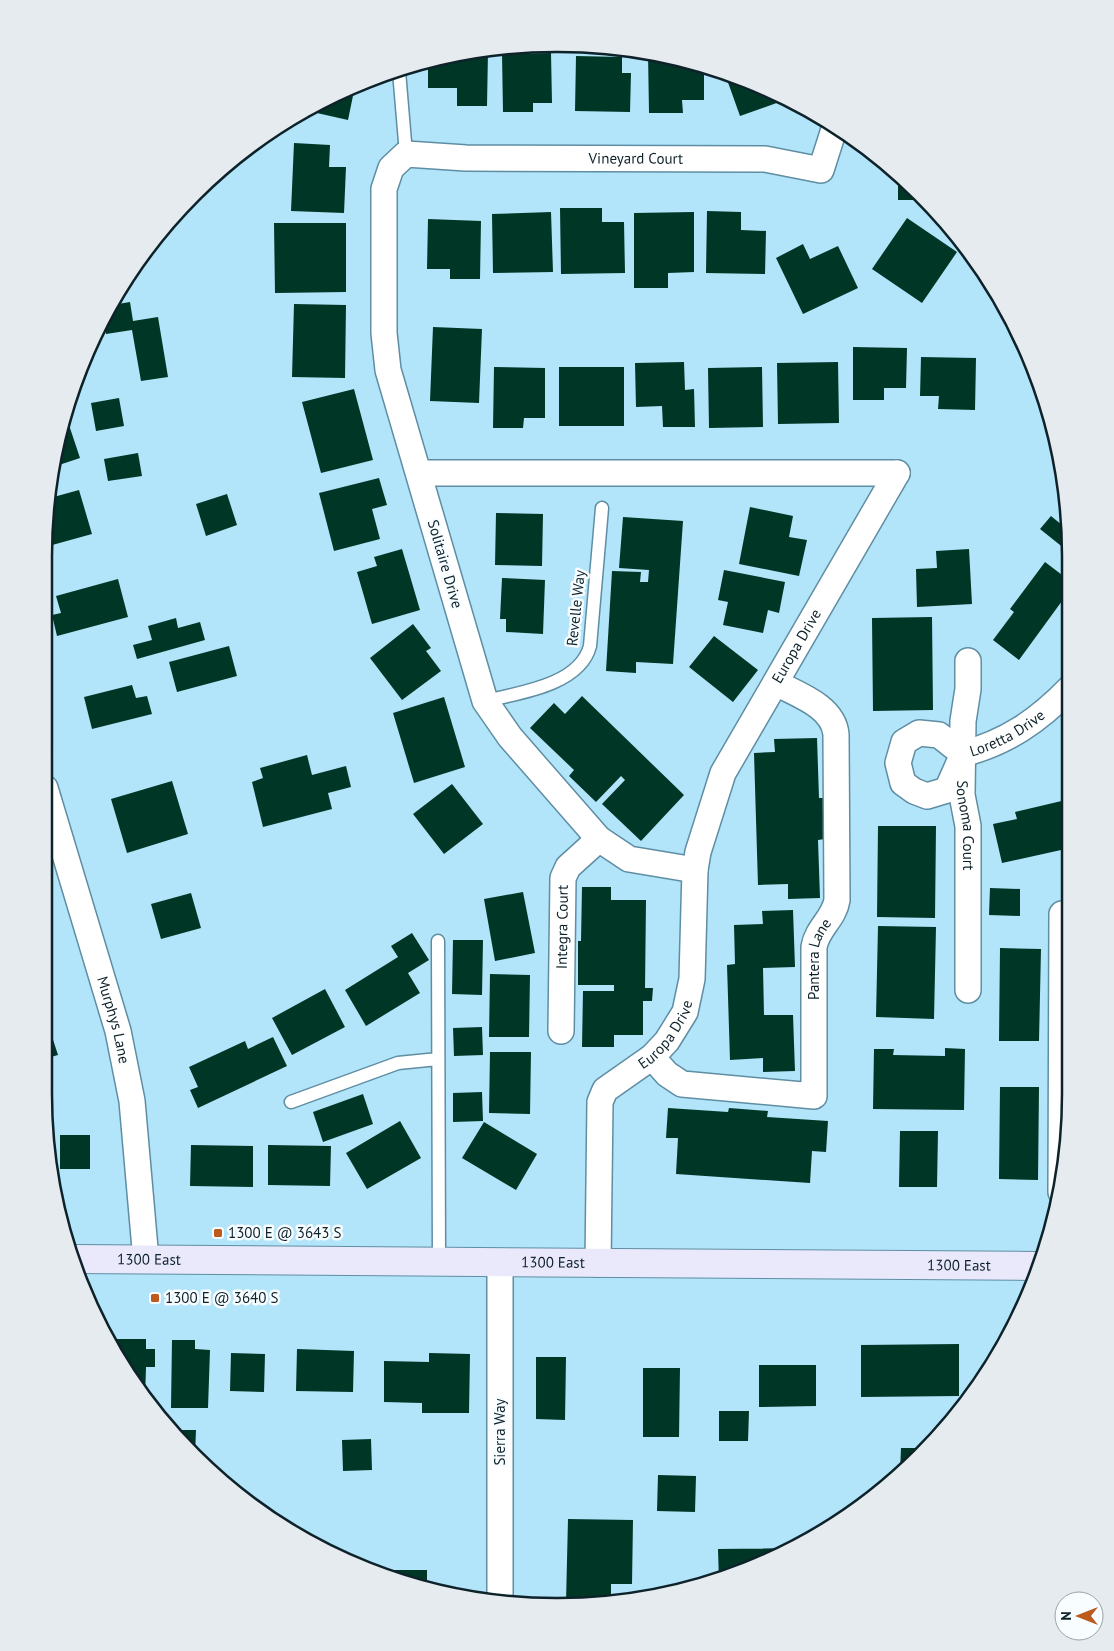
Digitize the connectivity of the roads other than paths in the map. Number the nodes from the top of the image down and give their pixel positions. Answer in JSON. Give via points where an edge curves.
{"nodes":[{"id":1,"x":399,"y":78,"type":"edge"},
{"id":2,"x":832,"y":135,"type":"edge"},
{"id":3,"x":406,"y":154,"type":"junction"},
{"id":4,"x":419,"y":473,"type":"junction"},
{"id":5,"x":602,"y":508,"type":"dead end"},
{"id":6,"x":968,"y":661,"type":"dead end"},
{"id":7,"x":776,"y":683,"type":"junction"},
{"id":8,"x":1062,"y":696,"type":"edge"},
{"id":9,"x":485,"y":701,"type":"junction"},
{"id":10,"x":962,"y":754,"type":"junction"},
{"id":11,"x":52,"y":808,"type":"edge"},
{"id":12,"x":599,"y":839,"type":"junction"},
{"id":13,"x":695,"y":870,"type":"junction"},
{"id":14,"x":1062,"y":914,"type":"dead end"},
{"id":15,"x":438,"y":941,"type":"dead end"},
{"id":16,"x":968,"y":990,"type":"dead end"},
{"id":17,"x":561,"y":1031,"type":"dead end"},
{"id":18,"x":652,"y":1057,"type":"junction"},
{"id":19,"x":438,"y":1059,"type":"junction"},
{"id":20,"x":291,"y":1102,"type":"dead end"},
{"id":21,"x":1061,"y":1105,"type":"edge"},
{"id":22,"x":80,"y":1259,"type":"edge"},
{"id":23,"x":146,"y":1260,"type":"junction"},
{"id":24,"x":439,"y":1262,"type":"junction"},
{"id":25,"x":500,"y":1262,"type":"junction"},
{"id":26,"x":598,"y":1264,"type":"junction"},
{"id":27,"x":1031,"y":1266,"type":"edge"},
{"id":28,"x":500,"y":1595,"type":"edge"}],
"edges":[{"from":1,"to":3,"type":"lane"},
{"from":2,"to":3,"type":"street","name":"Vineyard Court","via":[[821,170],[765,159],[466,158]]},
{"from":3,"to":4,"type":"street","name":"Solitaire Drive","via":[[391,168],[384,189],[384,332],[388,370]]},
{"from":4,"to":7,"type":"street","name":"Europa Drive","via":[[897,473]]},
{"from":4,"to":9,"type":"street","name":"Solitaire Drive"},
{"from":5,"to":9,"type":"lane","name":"Revelle Way","via":[[590,646],[582,665],[550,683]]},
{"from":6,"to":10,"type":"street","name":"Sonoma Court"},
{"from":7,"to":13,"type":"street","name":"Europa Drive","via":[[723,773]]},
{"from":7,"to":18,"type":"street","name":"Pantera Lane","via":[[827,712],[836,734],[837,900],[834,912],[814,947],[814,1096],[682,1084],[667,1074]]},
{"from":8,"to":10,"type":"street","name":"Loretta Drive","via":[[1018,733]]},
{"from":9,"to":12,"type":"street","name":"Solitaire Drive","via":[[510,737]]},
{"from":10,"to":16,"type":"street","name":"Sonoma Court","via":[[962,795],[968,826]]},
{"from":11,"to":23,"type":"street","name":"Murphys Lane","via":[[118,1031],[132,1101]]},
{"from":12,"to":13,"type":"street","name":"Solitaire Drive","via":[[629,859]]},
{"from":12,"to":17,"type":"street","name":"Integra Court","via":[[568,867],[563,878]]},
{"from":13,"to":18,"type":"street","name":"Europa Drive","via":[[689,997],[677,1026]]},
{"from":14,"to":21,"type":"street"},
{"from":15,"to":19,"type":"lane"},
{"from":18,"to":26,"type":"street","name":"Europa Drive","via":[[606,1090],[600,1102]]},
{"from":19,"to":20,"type":"lane","via":[[398,1063]]},
{"from":19,"to":24,"type":"lane"},
{"from":22,"to":23,"type":"main road","name":"1300 East"},
{"from":23,"to":24,"type":"main road","name":"1300 East"},
{"from":24,"to":25,"type":"main road","name":"1300 East"},
{"from":25,"to":26,"type":"main road","name":"1300 East"},
{"from":25,"to":28,"type":"street","name":"Sierra Way"},
{"from":26,"to":27,"type":"main road","name":"1300 East"}]}
